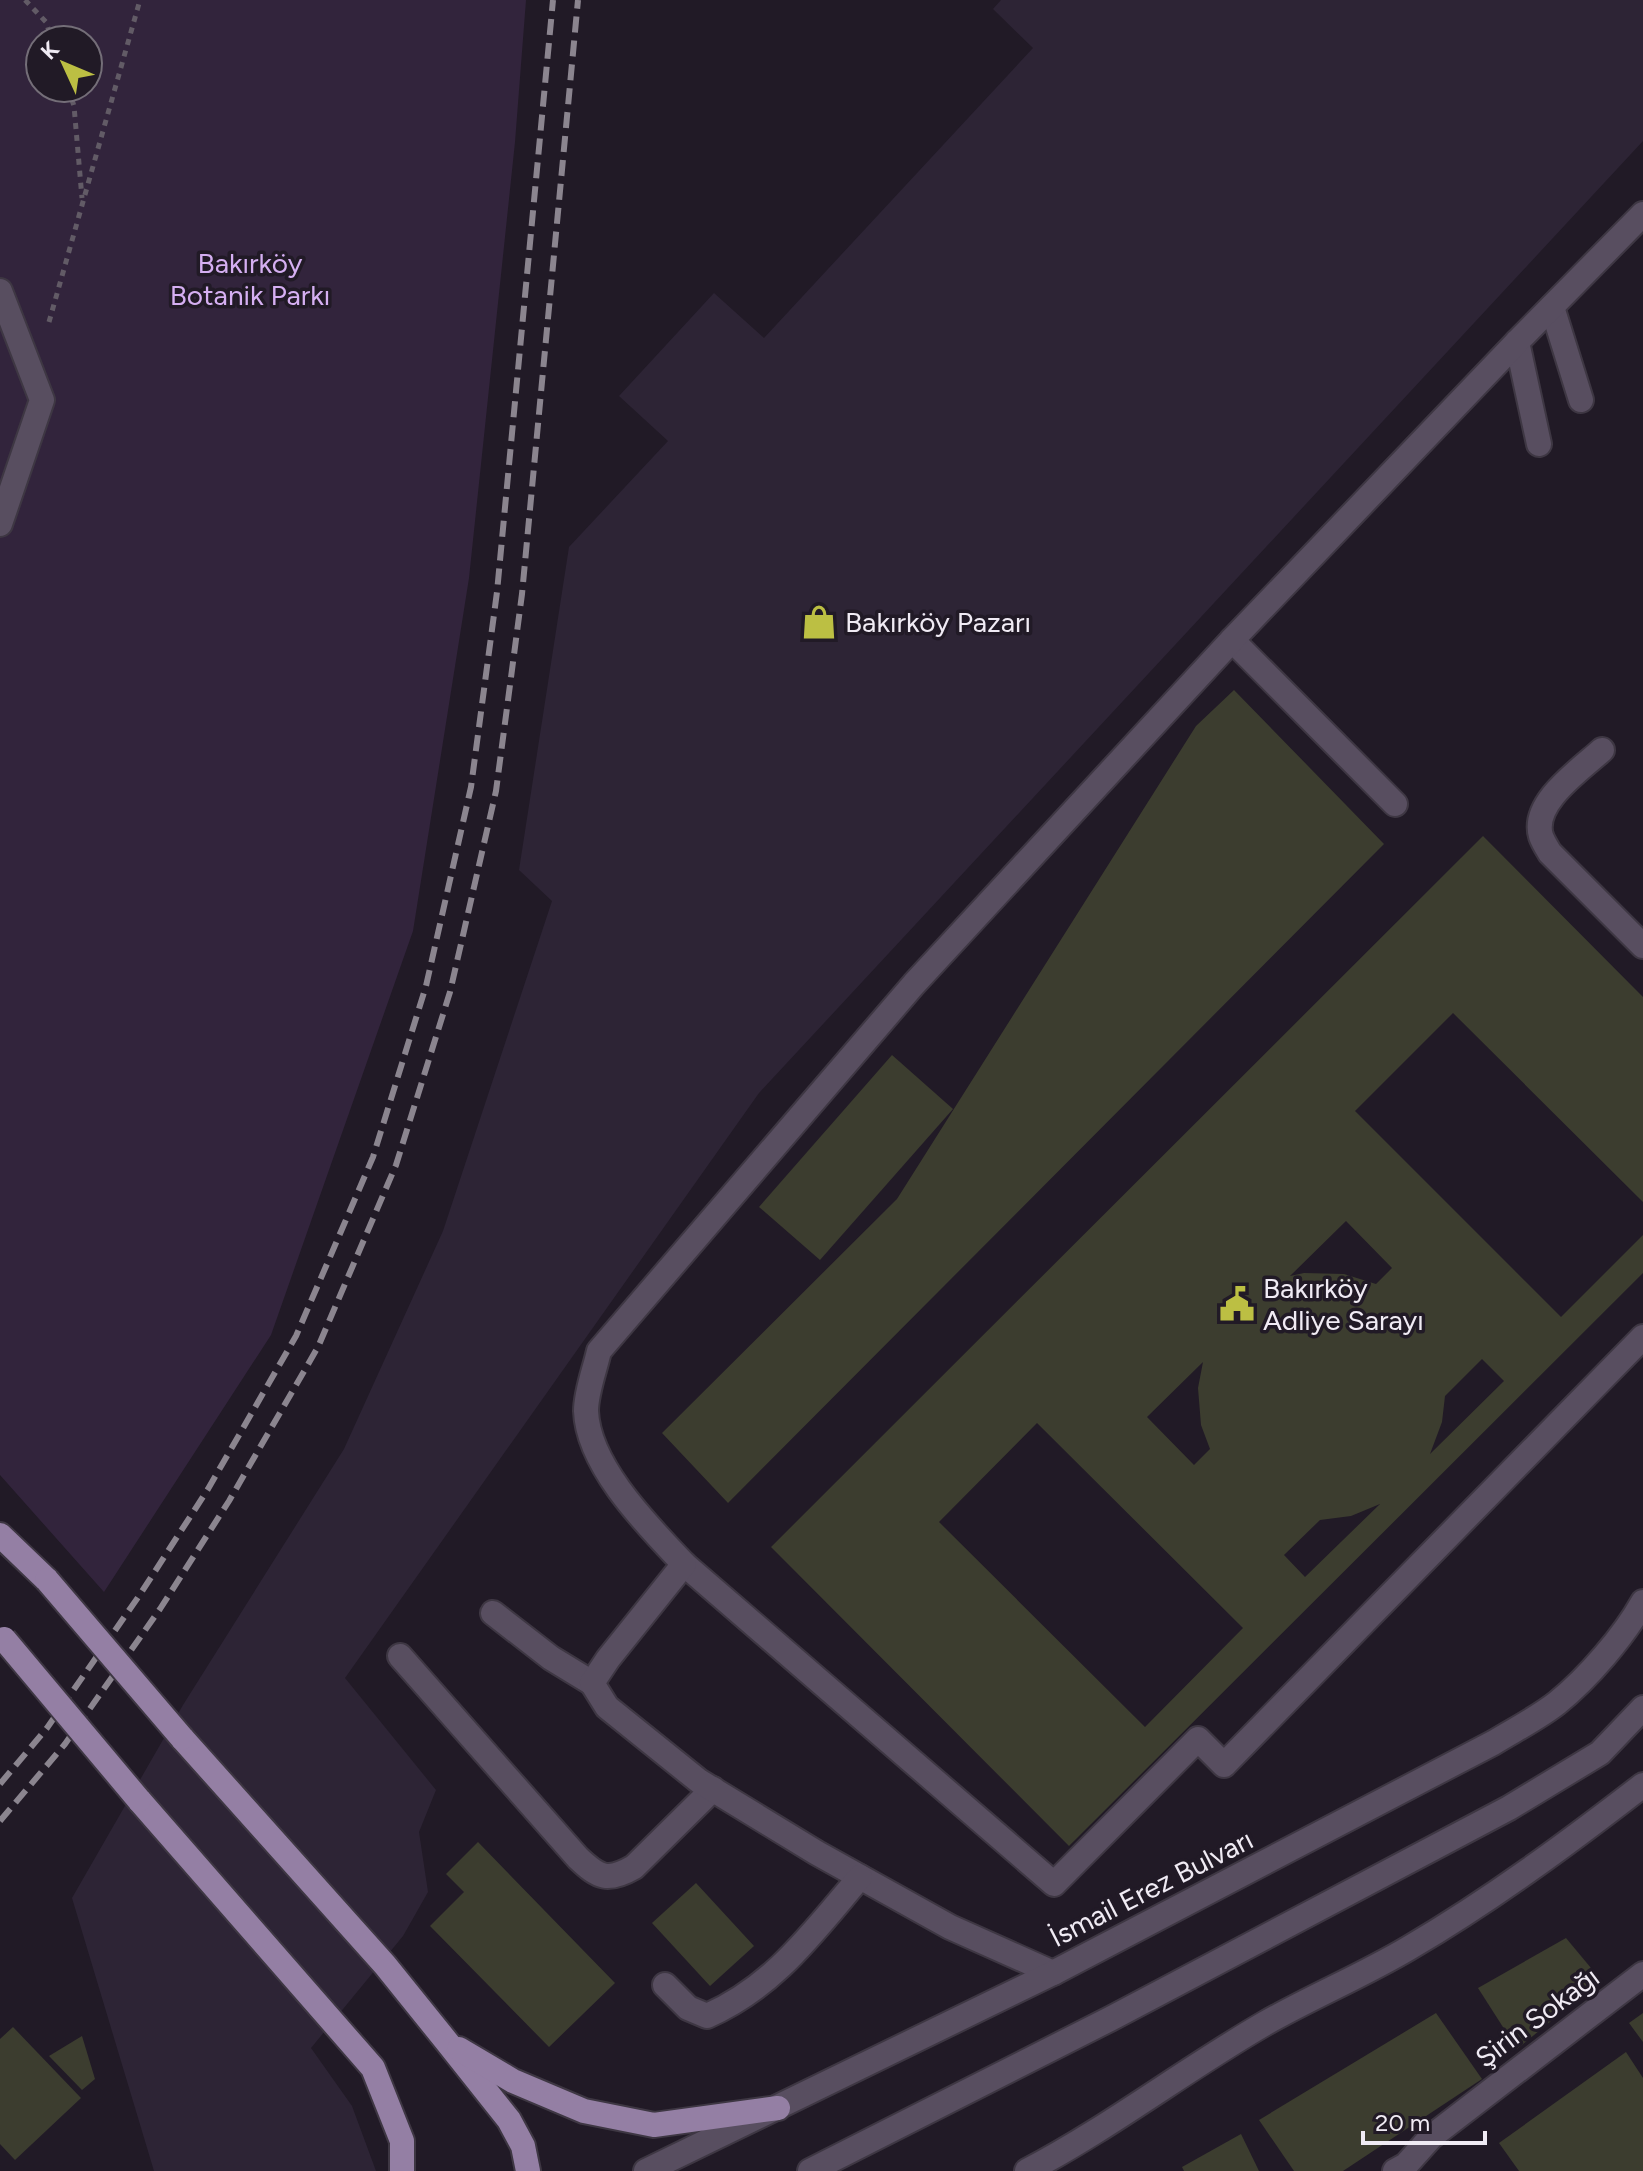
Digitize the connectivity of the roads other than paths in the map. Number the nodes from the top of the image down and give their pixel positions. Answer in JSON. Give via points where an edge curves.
{"nodes":[{"id":1,"x":1643,"y":214,"type":"edge"},
{"id":2,"x":0,"y":291,"type":"edge"},
{"id":3,"x":1552,"y":307,"type":"junction"},
{"id":4,"x":1517,"y":342,"type":"junction"},
{"id":5,"x":1581,"y":400,"type":"dead end"},
{"id":6,"x":1539,"y":444,"type":"dead end"},
{"id":7,"x":0,"y":524,"type":"edge"},
{"id":8,"x":1232,"y":640,"type":"junction"},
{"id":9,"x":1602,"y":750,"type":"dead end"},
{"id":10,"x":1395,"y":804,"type":"dead end"},
{"id":11,"x":1643,"y":946,"type":"edge"},
{"id":12,"x":1643,"y":1337,"type":"edge"},
{"id":13,"x":0,"y":1535,"type":"edge"},
{"id":14,"x":684,"y":1564,"type":"junction"},
{"id":15,"x":1643,"y":1602,"type":"edge"},
{"id":16,"x":493,"y":1613,"type":"dead end"},
{"id":17,"x":2,"y":1637,"type":"edge"},
{"id":18,"x":400,"y":1656,"type":"dead end"},
{"id":19,"x":592,"y":1683,"type":"junction"},
{"id":20,"x":1643,"y":1708,"type":"edge"},
{"id":21,"x":1643,"y":1785,"type":"edge"},
{"id":22,"x":713,"y":1789,"type":"junction"},
{"id":23,"x":860,"y":1877,"type":"junction"},
{"id":24,"x":1053,"y":1973,"type":"junction"},
{"id":25,"x":1643,"y":1974,"type":"edge"},
{"id":26,"x":665,"y":1985,"type":"dead end"},
{"id":27,"x":447,"y":2042,"type":"junction"},
{"id":28,"x":778,"y":2108,"type":"junction"},
{"id":29,"x":1403,"y":2169,"type":"edge"},
{"id":30,"x":402,"y":2171,"type":"edge"},
{"id":31,"x":528,"y":2171,"type":"edge"},
{"id":32,"x":646,"y":2171,"type":"edge"},
{"id":33,"x":810,"y":2171,"type":"edge"},
{"id":34,"x":1027,"y":2171,"type":"edge"}],
"edges":[{"from":1,"to":3,"type":"street"},
{"from":2,"to":7,"type":"street","via":[[42,400]]},
{"from":3,"to":4,"type":"street"},
{"from":3,"to":5,"type":"street"},
{"from":4,"to":6,"type":"street"},
{"from":4,"to":8,"type":"street"},
{"from":8,"to":10,"type":"street"},
{"from":8,"to":14,"type":"street","via":[[914,984],[599,1351],[586,1410],[594,1447],[632,1508]]},
{"from":9,"to":11,"type":"street","via":[[1557,791],[1541,813],[1540,834],[1550,853]]},
{"from":12,"to":14,"type":"street","via":[[1224,1765],[1198,1739],[1054,1884]]},
{"from":13,"to":27,"type":"main road","bridge":true,"via":[[47,1580]]},
{"from":14,"to":19,"type":"street"},
{"from":15,"to":24,"type":"street","name":"İsmail Erez Bulvarı","via":[[1634,1619],[1557,1702],[1493,1743]]},
{"from":16,"to":19,"type":"street"},
{"from":17,"to":30,"type":"main road","bridge":true,"via":[[373,2068],[402,2141]]},
{"from":18,"to":22,"type":"street","via":[[593,1872],[606,1877],[634,1867]]},
{"from":19,"to":22,"type":"street","via":[[607,1707]]},
{"from":20,"to":33,"type":"street","via":[[1600,1753],[1509,1808]]},
{"from":21,"to":34,"type":"street","via":[[1555,1852],[1408,1949],[1264,2024],[1077,2145]]},
{"from":22,"to":23,"type":"street"},
{"from":23,"to":24,"type":"street","via":[[950,1927]]},
{"from":23,"to":26,"type":"street","via":[[785,1965],[726,2007],[707,2016],[688,2008]]},
{"from":24,"to":28,"type":"street","name":"İsmail Erez Bulvarı"},
{"from":25,"to":29,"type":"street","name":"Şirin Sokağı","via":[[1431,2137]]},
{"from":27,"to":28,"type":"main road","via":[[513,2081],[584,2111],[654,2125]]},
{"from":27,"to":31,"type":"main road","via":[[509,2120],[523,2146]]},
{"from":28,"to":32,"type":"street","name":"İsmail Erez Bulvarı"}]}
